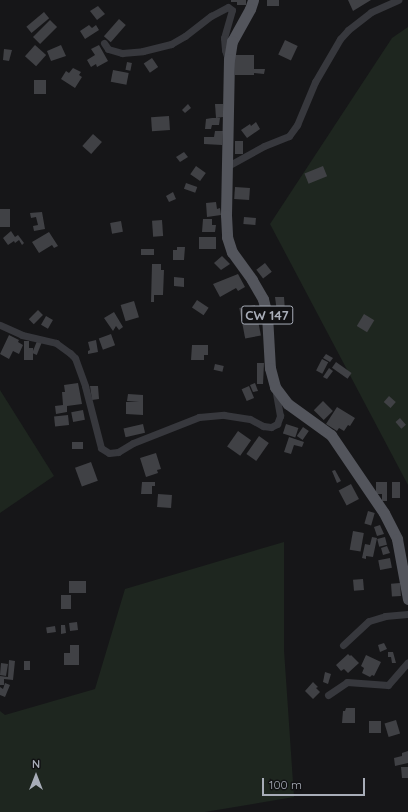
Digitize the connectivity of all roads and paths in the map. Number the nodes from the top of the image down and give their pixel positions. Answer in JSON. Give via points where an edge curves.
{"nodes":[{"id":1,"x":253,"y":0,"type":"edge"},
{"id":2,"x":398,"y":0,"type":"edge"},
{"id":3,"x":104,"y":42,"type":"dead end"},
{"id":4,"x":229,"y":60,"type":"junction"},
{"id":5,"x":226,"y":167,"type":"junction"},
{"id":6,"x":0,"y":325,"type":"edge"},
{"id":7,"x":275,"y":387,"type":"junction"},
{"id":8,"x":408,"y":599,"type":"edge"},
{"id":9,"x":408,"y":614,"type":"edge"},
{"id":10,"x":343,"y":645,"type":"dead end"},
{"id":11,"x":408,"y":662,"type":"edge"},
{"id":12,"x":328,"y":694,"type":"dead end"}],
"edges":[{"from":1,"to":4,"type":"main road","number":"CW 147","via":[[232,41]]},
{"from":2,"to":5,"type":"street","via":[[371,12],[340,38],[315,82],[297,125],[289,136],[264,146]]},
{"from":3,"to":4,"type":"street","via":[[108,49],[122,53],[171,44],[211,16],[230,7],[232,14],[226,25],[224,38],[224,50]]},
{"from":4,"to":5,"type":"main road","number":"CW 147"},
{"from":5,"to":7,"type":"main road","number":"CW 147","via":[[227,237],[232,252],[264,299],[270,368]]},
{"from":6,"to":7,"type":"street","via":[[22,335],[56,343],[75,358],[101,448],[109,453],[118,452],[133,443],[200,417],[224,415],[250,419],[271,427],[277,424],[280,416]]},
{"from":7,"to":8,"type":"main road","number":"CW 147","via":[[288,404],[331,435],[384,513],[397,539]]},
{"from":9,"to":10,"type":"street","via":[[368,621]]},
{"from":11,"to":12,"type":"street","via":[[388,685],[347,682]]}]}
